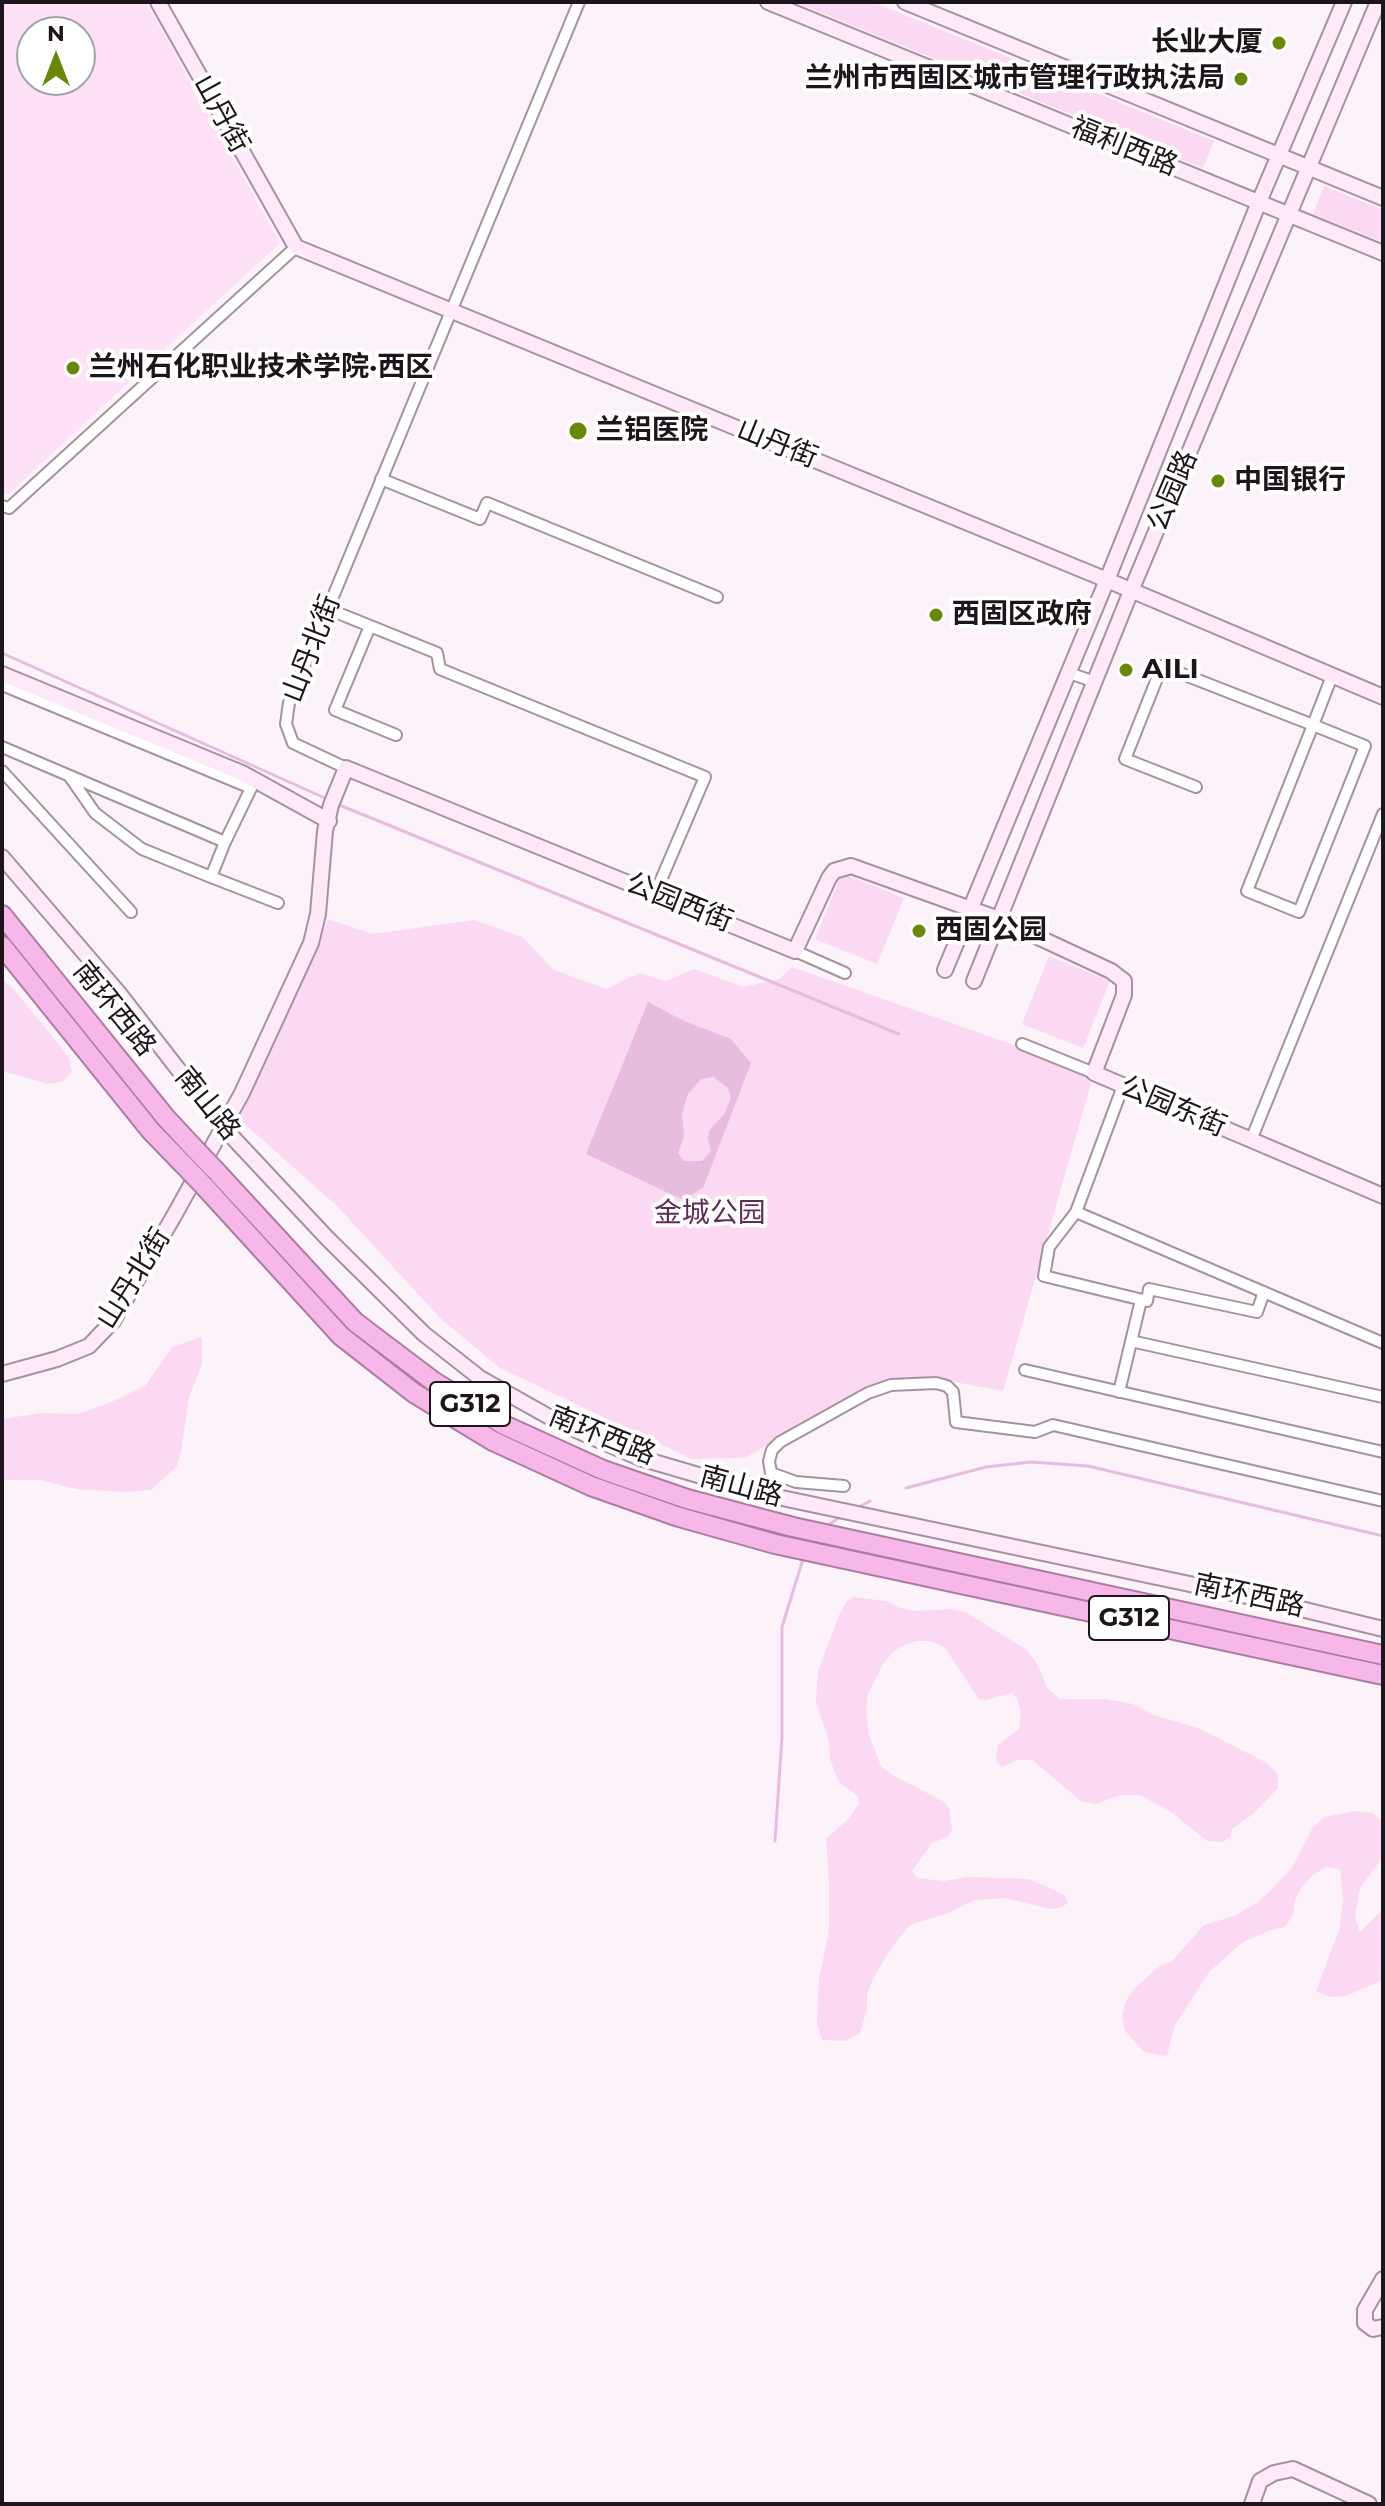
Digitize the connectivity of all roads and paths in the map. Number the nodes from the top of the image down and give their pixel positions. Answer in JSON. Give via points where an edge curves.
{"nodes":[{"id":1,"x":158,"y":2,"type":"edge"},
{"id":2,"x":579,"y":2,"type":"edge"},
{"id":3,"x":768,"y":2,"type":"edge"},
{"id":4,"x":905,"y":2,"type":"edge"},
{"id":5,"x":1344,"y":2,"type":"edge"},
{"id":6,"x":1378,"y":2,"type":"edge"},
{"id":7,"x":1279,"y":154,"type":"junction"},
{"id":8,"x":1310,"y":168,"type":"junction"},
{"id":9,"x":1383,"y":198,"type":"edge"},
{"id":10,"x":1259,"y":202,"type":"junction"},
{"id":11,"x":1289,"y":214,"type":"junction"},
{"id":12,"x":296,"y":247,"type":"junction"},
{"id":13,"x":1383,"y":253,"type":"edge"},
{"id":14,"x":450,"y":309,"type":"junction"},
{"id":15,"x":381,"y":479,"type":"junction"},
{"id":16,"x":2,"y":506,"type":"edge"},
{"id":17,"x":1107,"y":580,"type":"junction"},
{"id":18,"x":1131,"y":591,"type":"junction"},
{"id":19,"x":717,"y":597,"type":"dead end"},
{"id":20,"x":328,"y":609,"type":"junction"},
{"id":21,"x":370,"y":626,"type":"junction"},
{"id":22,"x":1069,"y":673,"type":"junction"},
{"id":23,"x":2,"y":674,"type":"edge"},
{"id":24,"x":1332,"y":676,"type":"junction"},
{"id":25,"x":1095,"y":682,"type":"junction"},
{"id":26,"x":2,"y":685,"type":"edge"},
{"id":27,"x":1383,"y":697,"type":"edge"},
{"id":28,"x":1313,"y":725,"type":"junction"},
{"id":29,"x":396,"y":735,"type":"dead end"},
{"id":30,"x":2,"y":747,"type":"edge"},
{"id":31,"x":346,"y":768,"type":"junction"},
{"id":32,"x":2,"y":771,"type":"edge"},
{"id":33,"x":69,"y":776,"type":"junction"},
{"id":34,"x":253,"y":784,"type":"junction"},
{"id":35,"x":1196,"y":787,"type":"dead end"},
{"id":36,"x":1383,"y":814,"type":"edge"},
{"id":37,"x":329,"y":821,"type":"junction"},
{"id":38,"x":225,"y":842,"type":"junction"},
{"id":39,"x":2,"y":857,"type":"edge"},
{"id":40,"x":211,"y":877,"type":"junction"},
{"id":41,"x":655,"y":894,"type":"junction"},
{"id":42,"x":278,"y":903,"type":"dead end"},
{"id":43,"x":971,"y":908,"type":"junction"},
{"id":44,"x":131,"y":912,"type":"dead end"},
{"id":45,"x":2,"y":915,"type":"edge"},
{"id":46,"x":999,"y":919,"type":"junction"},
{"id":47,"x":2,"y":946,"type":"edge"},
{"id":48,"x":795,"y":951,"type":"junction"},
{"id":49,"x":945,"y":970,"type":"dead end"},
{"id":50,"x":845,"y":973,"type":"dead end"},
{"id":51,"x":974,"y":981,"type":"dead end"},
{"id":52,"x":1022,"y":1044,"type":"dead end"},
{"id":53,"x":1094,"y":1073,"type":"junction"},
{"id":54,"x":1123,"y":1086,"type":"junction"},
{"id":55,"x":223,"y":1127,"type":"junction"},
{"id":56,"x":1251,"y":1140,"type":"junction"},
{"id":57,"x":1383,"y":1196,"type":"edge"},
{"id":58,"x":1076,"y":1212,"type":"junction"},
{"id":59,"x":1264,"y":1292,"type":"junction"},
{"id":60,"x":1141,"y":1300,"type":"junction"},
{"id":61,"x":1131,"y":1341,"type":"junction"},
{"id":62,"x":1383,"y":1343,"type":"edge"},
{"id":63,"x":1025,"y":1370,"type":"dead end"},
{"id":64,"x":2,"y":1374,"type":"edge"},
{"id":65,"x":1119,"y":1392,"type":"junction"},
{"id":66,"x":1383,"y":1397,"type":"edge"},
{"id":67,"x":1383,"y":1452,"type":"edge"},
{"id":68,"x":796,"y":1482,"type":"junction"},
{"id":69,"x":844,"y":1486,"type":"dead end"},
{"id":70,"x":790,"y":1501,"type":"junction"},
{"id":71,"x":1383,"y":1501,"type":"edge"},
{"id":72,"x":1383,"y":1629,"type":"edge"},
{"id":73,"x":1383,"y":1655,"type":"edge"},
{"id":74,"x":1383,"y":1675,"type":"edge"},
{"id":75,"x":1383,"y":2279,"type":"edge"},
{"id":76,"x":1383,"y":2327,"type":"edge"},
{"id":77,"x":1252,"y":2504,"type":"edge"},
{"id":78,"x":1369,"y":2504,"type":"edge"}],
"edges":[{"from":1,"to":12,"type":"street","name":"山丹街"},
{"from":2,"to":14,"type":"street","name":"山丹北街"},
{"from":3,"to":10,"type":"street","name":"福利西路"},
{"from":4,"to":7,"type":"street","name":"福利西路"},
{"from":5,"to":7,"type":"street","name":"公园路"},
{"from":6,"to":8,"type":"street","name":"公园路"},
{"from":7,"to":8,"type":"street","name":"福利西路"},
{"from":7,"to":10,"type":"street","name":"公园路"},
{"from":8,"to":9,"type":"street","name":"福利西路"},
{"from":8,"to":11,"type":"street","name":"公园路"},
{"from":10,"to":11,"type":"street","name":"福利西路"},
{"from":10,"to":17,"type":"street","name":"公园路"},
{"from":11,"to":13,"type":"street","name":"福利西路"},
{"from":11,"to":18,"type":"street","name":"公园路"},
{"from":12,"to":14,"type":"street","name":"山丹街"},
{"from":12,"to":16,"type":"street","via":[[9,508]]},
{"from":14,"to":15,"type":"street","name":"山丹北街"},
{"from":14,"to":17,"type":"street","name":"山丹街"},
{"from":15,"to":19,"type":"street","via":[[480,519],[487,503]]},
{"from":15,"to":20,"type":"street","name":"山丹北街"},
{"from":17,"to":18,"type":"street","name":"山丹街"},
{"from":17,"to":22,"type":"street","name":"公园路"},
{"from":18,"to":24,"type":"street","name":"山丹街"},
{"from":18,"to":25,"type":"street","name":"公园路"},
{"from":20,"to":21,"type":"street"},
{"from":20,"to":31,"type":"street","name":"山丹北街","via":[[289,703],[286,724],[293,743]]},
{"from":21,"to":29,"type":"street","via":[[335,710]]},
{"from":21,"to":41,"type":"street","via":[[437,653],[440,669],[705,777]]},
{"from":22,"to":25,"type":"street"},
{"from":22,"to":43,"type":"street","name":"公园路"},
{"from":23,"to":34,"type":"street"},
{"from":24,"to":27,"type":"street","name":"山丹街"},
{"from":24,"to":28,"type":"street"},
{"from":25,"to":46,"type":"street","name":"公园路"},
{"from":26,"to":34,"type":"street"},
{"from":28,"to":28,"type":"street","via":[[1247,891],[1299,912],[1365,746]]},
{"from":28,"to":35,"type":"street","via":[[1162,666],[1125,759]]},
{"from":30,"to":33,"type":"street"},
{"from":31,"to":37,"type":"street","name":"山丹北街"},
{"from":31,"to":41,"type":"street","name":"公园西街"},
{"from":32,"to":44,"type":"street"},
{"from":33,"to":38,"type":"street"},
{"from":33,"to":40,"type":"street","via":[[95,813],[142,849]]},
{"from":34,"to":37,"type":"street"},
{"from":34,"to":38,"type":"street"},
{"from":36,"to":56,"type":"street"},
{"from":37,"to":55,"type":"street","name":"山丹北街","via":[[311,943]]},
{"from":38,"to":40,"type":"street"},
{"from":39,"to":55,"type":"street","name":"南山路","via":[[118,992]]},
{"from":40,"to":42,"type":"street"},
{"from":41,"to":48,"type":"street","name":"公园西街"},
{"from":43,"to":46,"type":"street"},
{"from":43,"to":48,"type":"street","via":[[851,866],[834,871],[822,889]]},
{"from":43,"to":49,"type":"street","name":"公园路"},
{"from":45,"to":73,"type":"highway","name":"南环西路","number":"G312","bridge":true,"via":[[166,1118],[355,1322],[433,1381],[504,1425],[603,1470],[793,1527]]},
{"from":46,"to":51,"type":"street","name":"公园路"},
{"from":46,"to":53,"type":"street","name":"公园东街","via":[[1124,981],[1124,995]]},
{"from":47,"to":74,"type":"highway","name":"南环西路","number":"G312","bridge":true,"via":[[151,1131],[341,1336],[414,1393],[493,1441],[591,1486],[775,1544]]},
{"from":48,"to":50,"type":"street"},
{"from":52,"to":53,"type":"street"},
{"from":53,"to":54,"type":"street","name":"公园东街"},
{"from":54,"to":56,"type":"street","name":"公园东街"},
{"from":54,"to":58,"type":"street"},
{"from":55,"to":64,"type":"street","name":"山丹北街","via":[[113,1321],[77,1353]]},
{"from":55,"to":70,"type":"street","name":"南山路","via":[[424,1334],[480,1378],[560,1423],[640,1458]]},
{"from":56,"to":57,"type":"street","name":"公园东街"},
{"from":58,"to":59,"type":"street"},
{"from":58,"to":60,"type":"street","via":[[1049,1247],[1044,1276]]},
{"from":59,"to":60,"type":"street","via":[[1257,1312],[1149,1289],[1147,1301]]},
{"from":59,"to":62,"type":"street"},
{"from":60,"to":61,"type":"street"},
{"from":61,"to":65,"type":"street"},
{"from":61,"to":66,"type":"street"},
{"from":63,"to":65,"type":"street"},
{"from":65,"to":67,"type":"street"},
{"from":68,"to":69,"type":"street"},
{"from":68,"to":70,"type":"street"},
{"from":68,"to":71,"type":"street","via":[[771,1473],[770,1455],[780,1442],[868,1393],[891,1385],[936,1383],[953,1392],[956,1422],[1035,1432],[1053,1425]]},
{"from":70,"to":72,"type":"street","name":"南山路"},
{"from":75,"to":76,"type":"street","via":[[1365,2310],[1365,2323],[1373,2329]]},
{"from":77,"to":78,"type":"street","via":[[1260,2481],[1293,2469]]}]}
